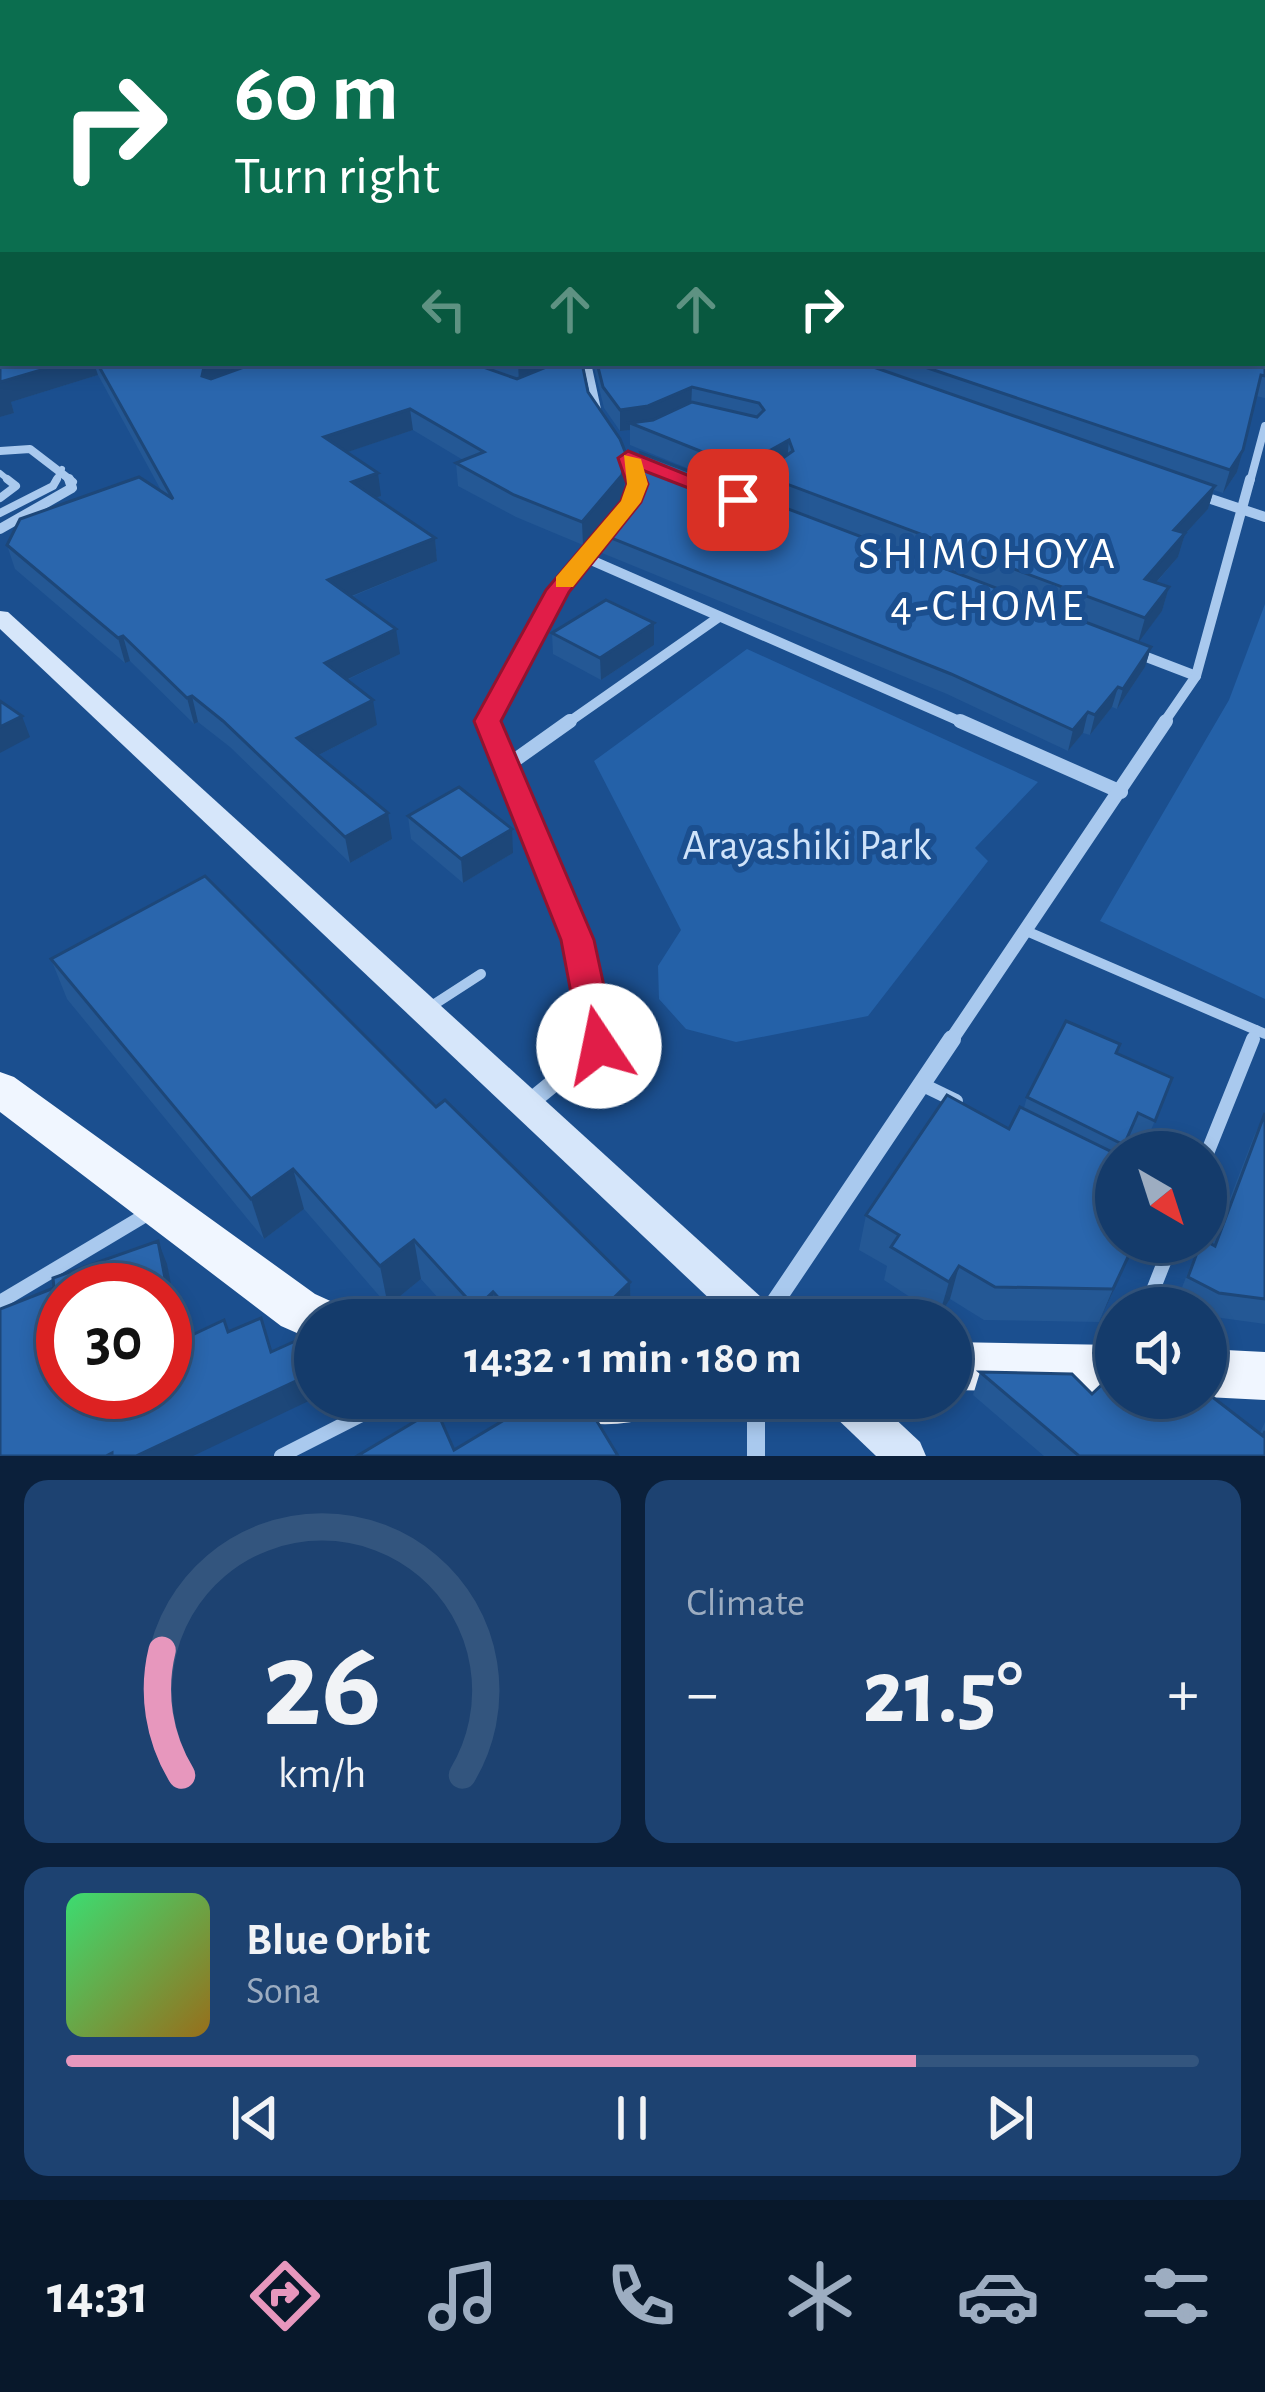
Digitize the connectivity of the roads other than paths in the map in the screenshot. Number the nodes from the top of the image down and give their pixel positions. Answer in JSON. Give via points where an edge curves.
{"nodes":[{"id":1,"x":588,"y":366,"type":"edge"},
{"id":2,"x":1265,"y":426,"type":"edge"},
{"id":3,"x":629,"y":438,"type":"edge"},
{"id":4,"x":615,"y":439,"type":"junction"},
{"id":5,"x":0,"y":452,"type":"edge"},
{"id":6,"x":628,"y":458,"type":"junction"},
{"id":7,"x":650,"y":466,"type":"edge"},
{"id":8,"x":62,"y":469,"type":"junction"},
{"id":9,"x":0,"y":473,"type":"edge"},
{"id":10,"x":1184,"y":490,"type":"edge"},
{"id":11,"x":0,"y":498,"type":"edge"},
{"id":12,"x":1245,"y":511,"type":"junction"},
{"id":13,"x":0,"y":513,"type":"edge"},
{"id":14,"x":1265,"y":517,"type":"edge"},
{"id":15,"x":0,"y":530,"type":"edge"},
{"id":16,"x":584,"y":557,"type":"junction"},
{"id":17,"x":0,"y":617,"type":"edge"},
{"id":18,"x":719,"y":617,"type":"junction"},
{"id":19,"x":1132,"y":651,"type":"edge"},
{"id":20,"x":1196,"y":676,"type":"junction"},
{"id":21,"x":508,"y":765,"type":"junction"},
{"id":22,"x":1121,"y":792,"type":"junction"},
{"id":23,"x":1024,"y":930,"type":"junction"},
{"id":24,"x":481,"y":974,"type":"dead end"},
{"id":25,"x":426,"y":1010,"type":"junction"},
{"id":26,"x":1261,"y":1032,"type":"edge"},
{"id":27,"x":920,"y":1084,"type":"junction"},
{"id":28,"x":0,"y":1089,"type":"edge"},
{"id":29,"x":527,"y":1104,"type":"junction"},
{"id":30,"x":979,"y":1113,"type":"edge"},
{"id":31,"x":1217,"y":1131,"type":"edge"},
{"id":32,"x":159,"y":1207,"type":"junction"},
{"id":33,"x":738,"y":1299,"type":"edge"},
{"id":34,"x":775,"y":1299,"type":"edge"},
{"id":35,"x":0,"y":1301,"type":"edge"},
{"id":36,"x":294,"y":1307,"type":"edge"},
{"id":37,"x":972,"y":1366,"type":"edge"},
{"id":38,"x":1095,"y":1369,"type":"edge"},
{"id":39,"x":1227,"y":1374,"type":"edge"},
{"id":40,"x":1265,"y":1376,"type":"edge"},
{"id":41,"x":354,"y":1419,"type":"edge"},
{"id":42,"x":756,"y":1419,"type":"edge"},
{"id":43,"x":866,"y":1419,"type":"edge"},
{"id":44,"x":281,"y":1456,"type":"edge"},
{"id":45,"x":755,"y":1456,"type":"edge"},
{"id":46,"x":906,"y":1456,"type":"edge"}],
"edges":[{"from":1,"to":4,"type":"street","via":[[596,411]]},
{"from":2,"to":12,"type":"street"},
{"from":3,"to":4,"type":"lane"},
{"from":4,"to":6,"type":"street"},
{"from":5,"to":8,"type":"street","via":[[30,448]]},
{"from":6,"to":7,"type":"street"},
{"from":6,"to":16,"type":"street","via":[[637,484],[631,502]]},
{"from":8,"to":13,"type":"lane","via":[[53,486]]},
{"from":8,"to":15,"type":"street","via":[[72,488]]},
{"from":9,"to":11,"type":"lane","via":[[16,486]]},
{"from":10,"to":12,"type":"street"},
{"from":12,"to":14,"type":"street"},
{"from":12,"to":20,"type":"street"},
{"from":16,"to":18,"type":"street"},
{"from":16,"to":21,"type":"street","via":[[487,721]]},
{"from":17,"to":25,"type":"street"},
{"from":18,"to":21,"type":"street"},
{"from":18,"to":22,"type":"street"},
{"from":19,"to":20,"type":"street"},
{"from":20,"to":22,"type":"street"},
{"from":21,"to":29,"type":"street","via":[[578,940],[599,1046]]},
{"from":22,"to":23,"type":"street"},
{"from":23,"to":26,"type":"lane"},
{"from":23,"to":27,"type":"street"},
{"from":24,"to":25,"type":"lane"},
{"from":25,"to":29,"type":"street"},
{"from":26,"to":31,"type":"lane"},
{"from":27,"to":30,"type":"lane"},
{"from":27,"to":34,"type":"street"},
{"from":28,"to":32,"type":"main road"},
{"from":29,"to":33,"type":"street"},
{"from":32,"to":35,"type":"lane"},
{"from":32,"to":36,"type":"main road"},
{"from":37,"to":38,"type":"main road"},
{"from":39,"to":40,"type":"main road"},
{"from":41,"to":44,"type":"lane"},
{"from":42,"to":45,"type":"street"},
{"from":43,"to":46,"type":"street"}]}
